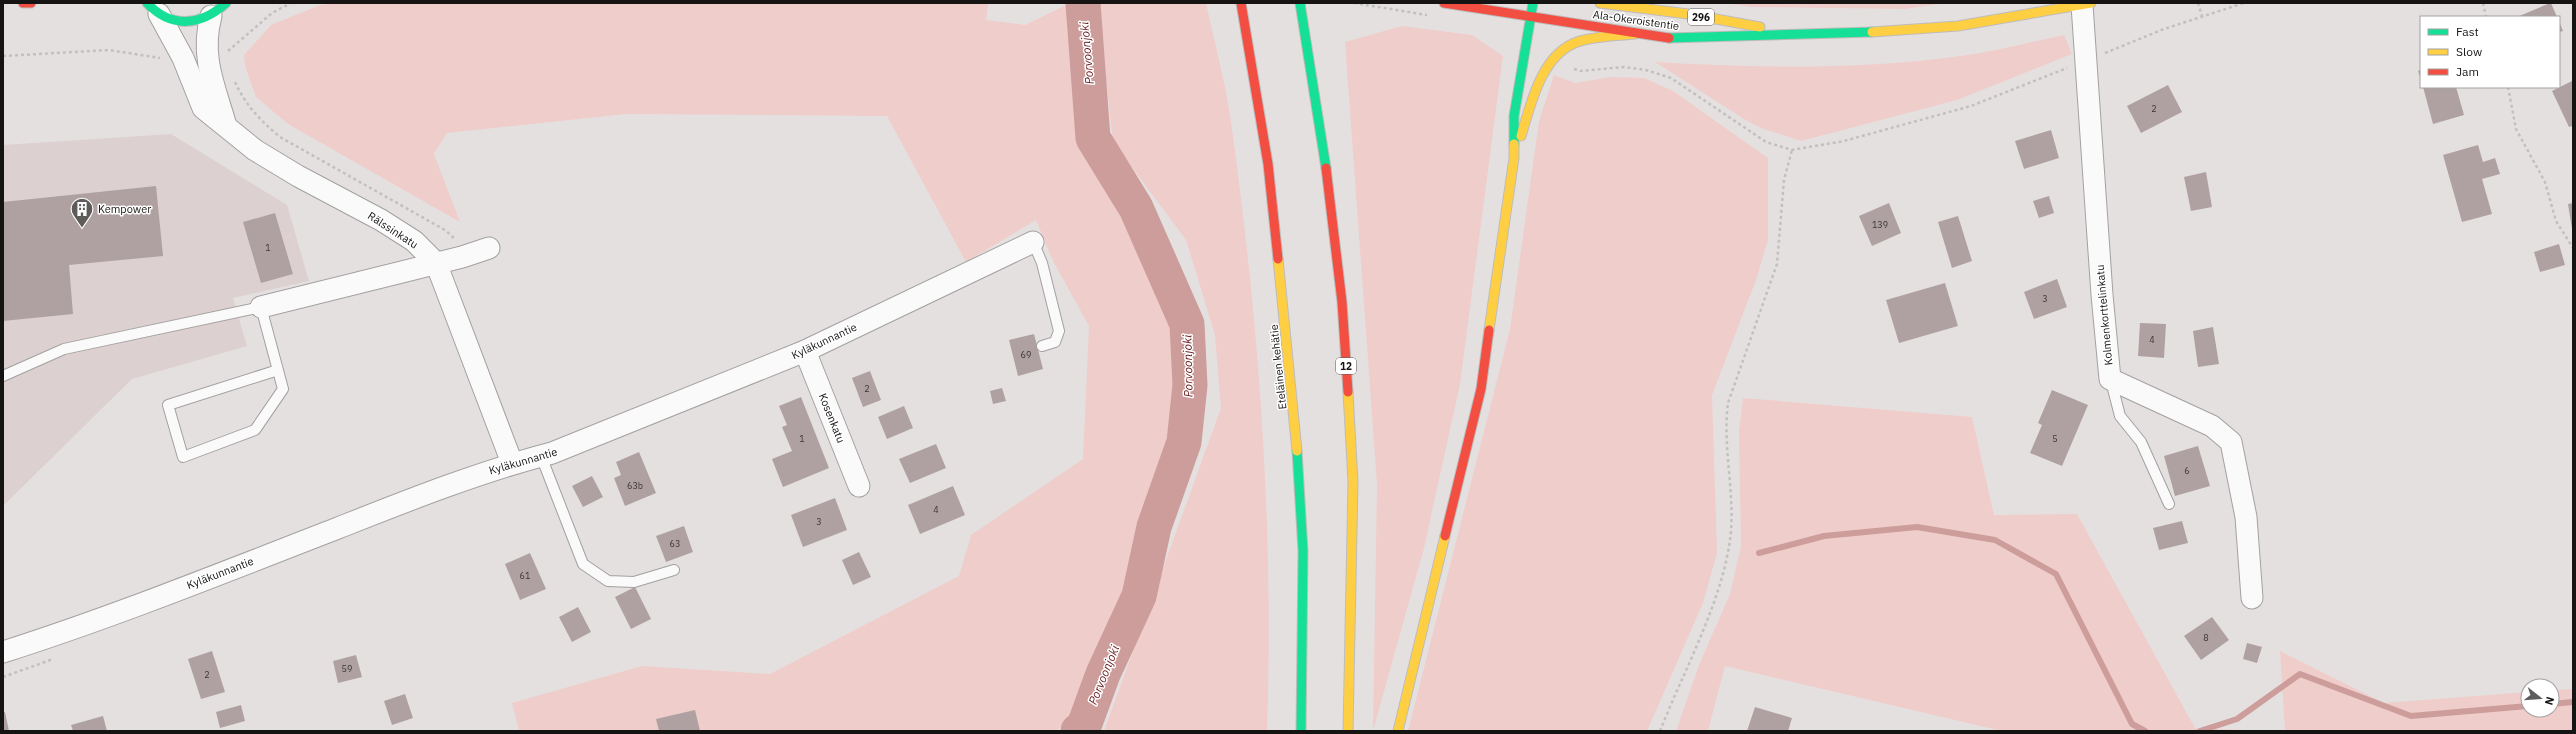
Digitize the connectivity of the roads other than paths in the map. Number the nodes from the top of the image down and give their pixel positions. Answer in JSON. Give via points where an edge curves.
{"nodes":[{"id":1,"x":23,"y":3,"type":"edge"},
{"id":2,"x":31,"y":3,"type":"edge"},
{"id":3,"x":1241,"y":3,"type":"edge"},
{"id":4,"x":1300,"y":3,"type":"edge"},
{"id":5,"x":1444,"y":3,"type":"edge"},
{"id":6,"x":1533,"y":3,"type":"edge"},
{"id":7,"x":1600,"y":3,"type":"edge"},
{"id":8,"x":2086,"y":4,"type":"edge"},
{"id":9,"x":153,"y":9,"type":"edge"},
{"id":10,"x":219,"y":9,"type":"edge"},
{"id":11,"x":1532,"y":17,"type":"junction"},
{"id":12,"x":1635,"y":34,"type":"junction"},
{"id":13,"x":1802,"y":35,"type":"junction"},
{"id":14,"x":226,"y":126,"type":"junction"},
{"id":15,"x":1514,"y":158,"type":"junction"},
{"id":16,"x":1265,"y":232,"type":"dead end"},
{"id":17,"x":1033,"y":242,"type":"joint"},
{"id":18,"x":489,"y":248,"type":"dead end"},
{"id":19,"x":436,"y":263,"type":"junction"},
{"id":20,"x":261,"y":308,"type":"junction"},
{"id":21,"x":1042,"y":346,"type":"dead end"},
{"id":22,"x":805,"y":351,"type":"junction"},
{"id":23,"x":278,"y":370,"type":"junction"},
{"id":24,"x":3,"y":376,"type":"edge"},
{"id":25,"x":2110,"y":379,"type":"junction"},
{"id":26,"x":1294,"y":405,"type":"junction"},
{"id":27,"x":541,"y":456,"type":"junction"},
{"id":28,"x":512,"y":463,"type":"junction"},
{"id":29,"x":859,"y":486,"type":"dead end"},
{"id":30,"x":2169,"y":504,"type":"dead end"},
{"id":31,"x":674,"y":570,"type":"dead end"},
{"id":32,"x":2252,"y":598,"type":"dead end"},
{"id":33,"x":3,"y":652,"type":"edge"},
{"id":34,"x":1300,"y":731,"type":"edge"},
{"id":35,"x":1348,"y":731,"type":"edge"},
{"id":36,"x":1398,"y":731,"type":"edge"}],
"edges":[{"from":1,"to":2,"type":"main road"},
{"from":3,"to":26,"type":"main road","name":"Eteläinen kehätie","via":[[1268,164]]},
{"from":4,"to":35,"type":"main road","number":"12","via":[[1332,205],[1344,325],[1353,482]]},
{"from":5,"to":11,"type":"main road","name":"Ala-Okeroistentie","number":"296"},
{"from":6,"to":11,"type":"main road"},
{"from":7,"to":13,"type":"main road","name":"Ala-Okeroistentie","number":"296","via":[[1688,14]]},
{"from":8,"to":13,"type":"main road","name":"Ala-Okeroistentie","via":[[1958,26]]},
{"from":8,"to":25,"type":"street","name":"Kolmenkorttelinkatu","via":[[2085,61]]},
{"from":9,"to":10,"type":"main road","via":[[179,22],[190,22]]},
{"from":9,"to":14,"type":"street","name":"Rälssinkatu","via":[[183,58],[203,108]]},
{"from":10,"to":14,"type":"street","via":[[207,31],[206,55]]},
{"from":11,"to":12,"type":"main road","name":"Ala-Okeroistentie","number":"296"},
{"from":11,"to":15,"type":"main road","via":[[1524,42],[1514,116]]},
{"from":12,"to":13,"type":"main road","name":"Ala-Okeroistentie","number":"296","via":[[1683,39]]},
{"from":12,"to":15,"type":"main road","via":[[1575,43],[1556,57],[1546,70]]},
{"from":14,"to":19,"type":"street","name":"Rälssinkatu","via":[[255,150],[414,241]]},
{"from":15,"to":36,"type":"main road","via":[[1481,389]]},
{"from":16,"to":26,"type":"main road"},
{"from":17,"to":21,"type":"lane","via":[[1042,263],[1060,331],[1055,342]]},
{"from":17,"to":22,"type":"street","name":"Kyläkunnantie"},
{"from":18,"to":19,"type":"street"},
{"from":19,"to":20,"type":"street"},
{"from":19,"to":28,"type":"street","name":"Rälssinkatu"},
{"from":20,"to":23,"type":"lane"},
{"from":20,"to":24,"type":"lane","via":[[64,348]]},
{"from":22,"to":27,"type":"street","name":"Kyläkunnantie"},
{"from":22,"to":29,"type":"street","name":"Kosenkatu"},
{"from":23,"to":23,"type":"lane","via":[[283,389],[255,430],[183,457],[168,405]]},
{"from":25,"to":30,"type":"lane","via":[[2120,416],[2141,442]]},
{"from":25,"to":32,"type":"street","name":"Kolmenkorttelinkatu","via":[[2212,426],[2231,442],[2246,518]]},
{"from":26,"to":34,"type":"main road","name":"Eteläinen kehätie","via":[[1303,551]]},
{"from":27,"to":28,"type":"street","name":"Kyläkunnantie"},
{"from":27,"to":31,"type":"lane","via":[[583,564],[608,581],[634,582]]},
{"from":28,"to":33,"type":"street","name":"Kyläkunnantie","via":[[448,485],[122,611]]}]}
